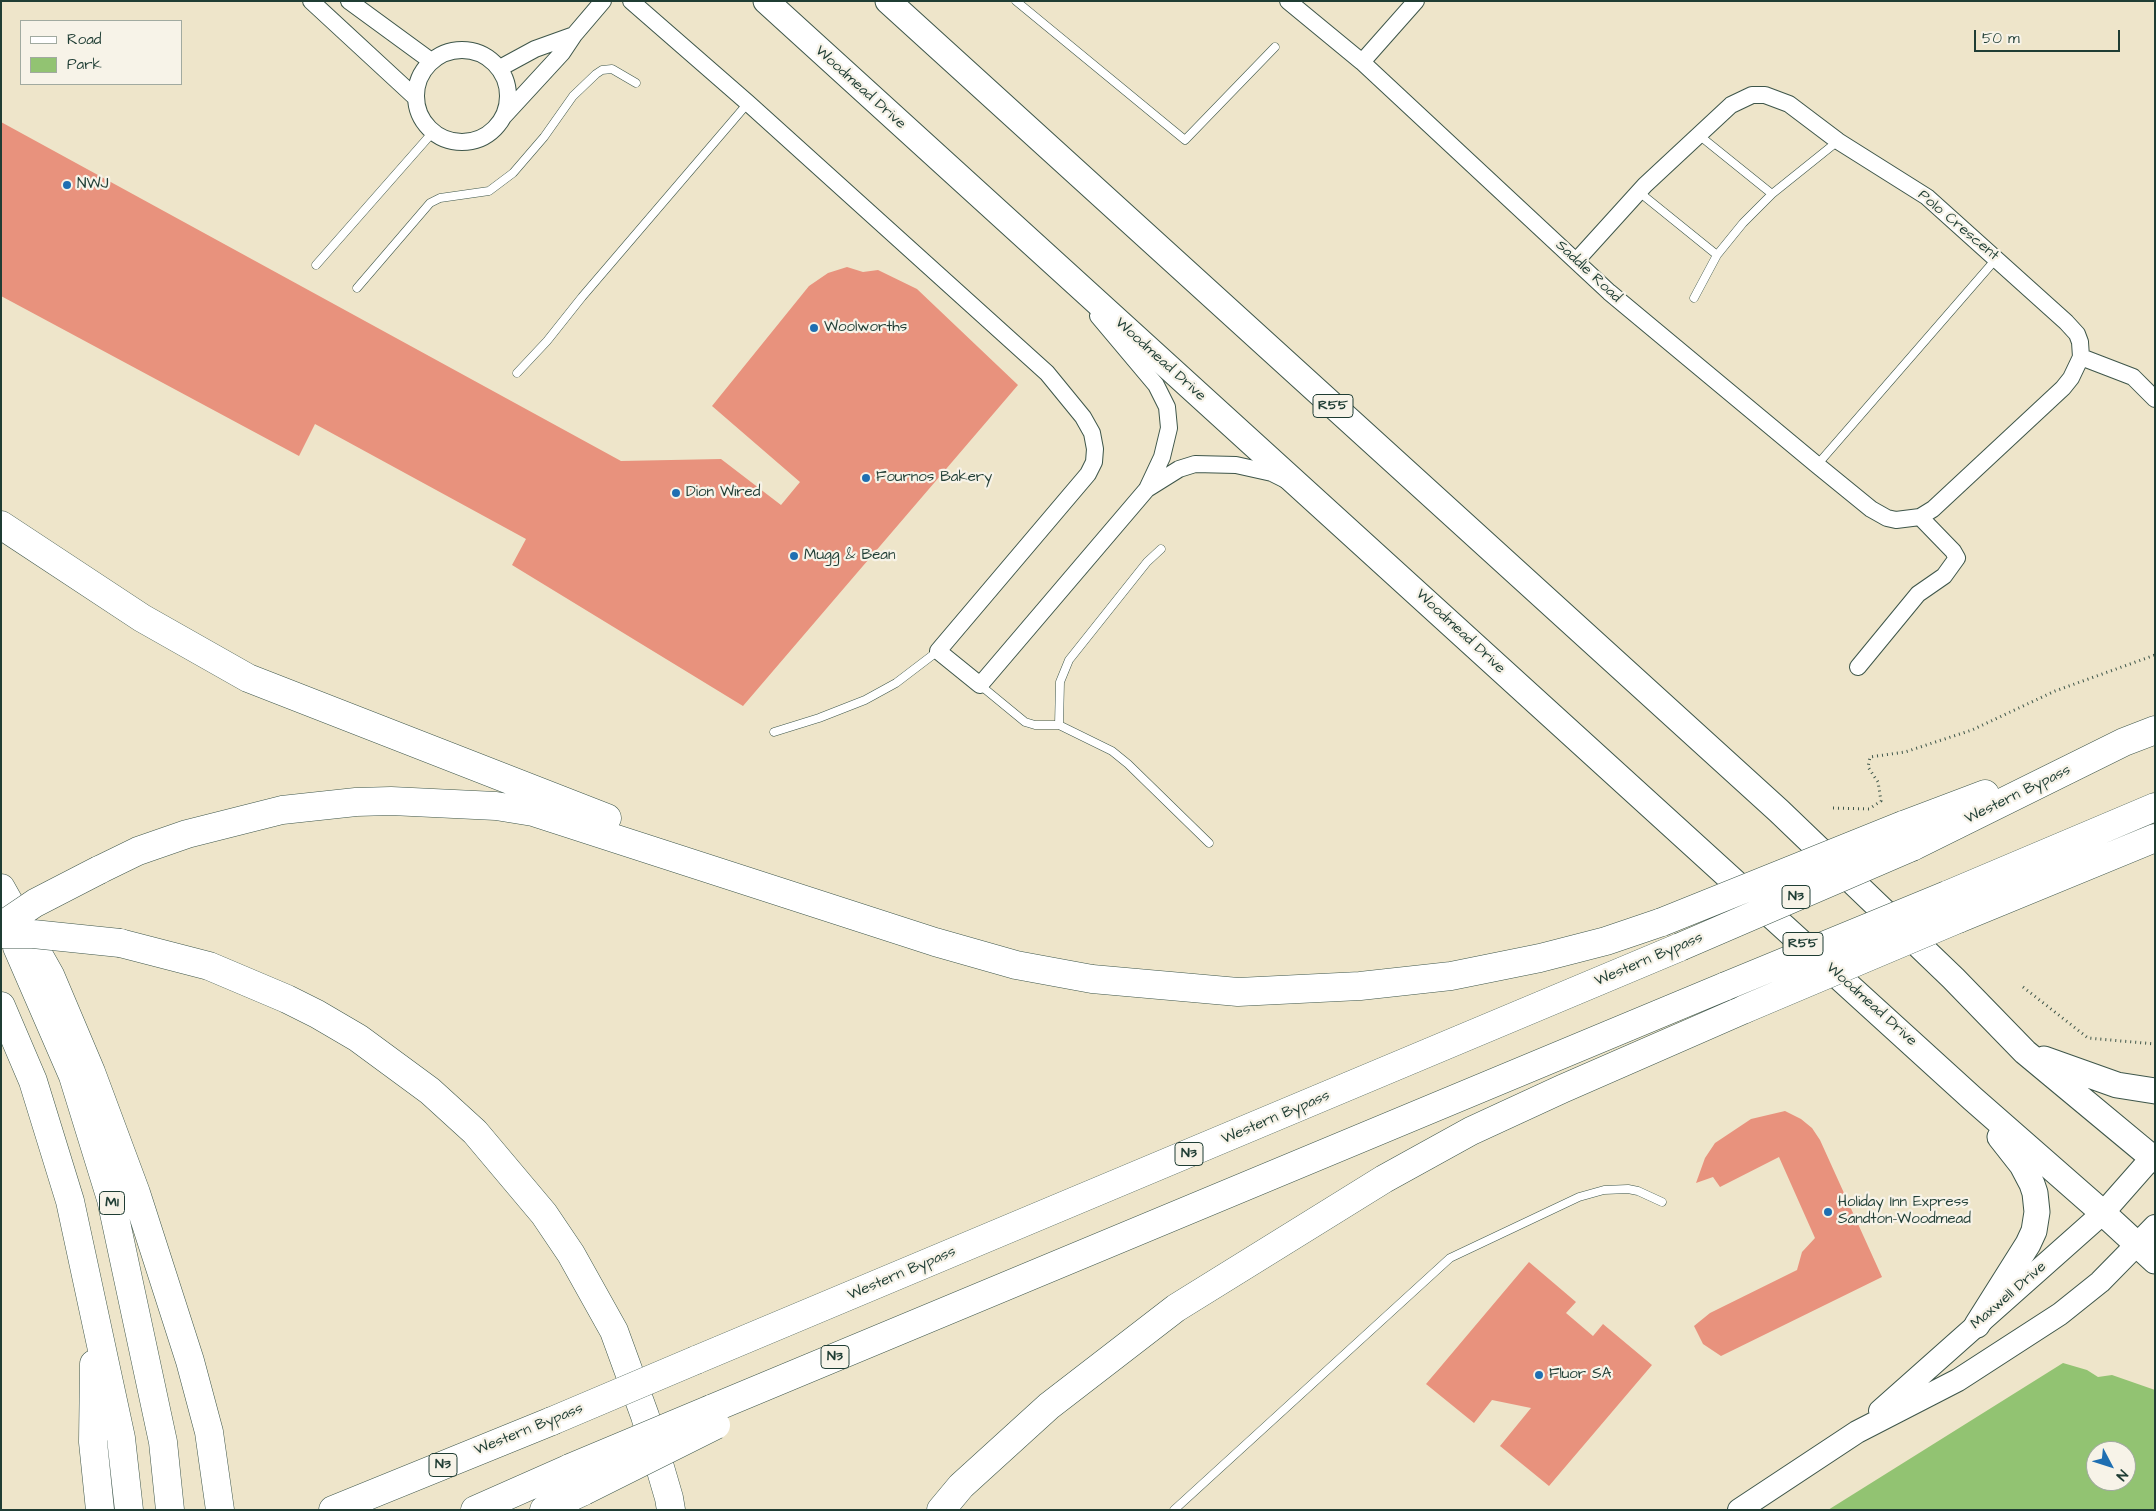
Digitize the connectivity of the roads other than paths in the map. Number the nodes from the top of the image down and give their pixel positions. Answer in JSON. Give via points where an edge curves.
{"nodes":[{"id":1,"x":311,"y":1,"type":"edge"},
{"id":2,"x":603,"y":1,"type":"edge"},
{"id":3,"x":631,"y":1,"type":"edge"},
{"id":4,"x":753,"y":1,"type":"edge"},
{"id":5,"x":766,"y":1,"type":"edge"},
{"id":6,"x":888,"y":1,"type":"edge"},
{"id":7,"x":1016,"y":1,"type":"edge"},
{"id":8,"x":1288,"y":1,"type":"edge"},
{"id":9,"x":1416,"y":1,"type":"edge"},
{"id":10,"x":355,"y":4,"type":"edge"},
{"id":11,"x":574,"y":35,"type":"junction"},
{"id":12,"x":812,"y":44,"type":"junction"},
{"id":13,"x":1275,"y":47,"type":"dead end"},
{"id":14,"x":431,"y":61,"type":"junction"},
{"id":15,"x":1362,"y":62,"type":"junction"},
{"id":16,"x":500,"y":68,"type":"junction"},
{"id":17,"x":636,"y":83,"type":"dead end"},
{"id":18,"x":416,"y":98,"type":"junction"},
{"id":19,"x":748,"y":103,"type":"junction"},
{"id":20,"x":504,"y":116,"type":"junction"},
{"id":21,"x":433,"y":132,"type":"junction"},
{"id":22,"x":1700,"y":136,"type":"junction"},
{"id":23,"x":1838,"y":140,"type":"junction"},
{"id":24,"x":1639,"y":192,"type":"junction"},
{"id":25,"x":1772,"y":194,"type":"junction"},
{"id":26,"x":1717,"y":255,"type":"junction"},
{"id":27,"x":1997,"y":258,"type":"junction"},
{"id":28,"x":1577,"y":260,"type":"junction"},
{"id":29,"x":316,"y":265,"type":"dead end"},
{"id":30,"x":1060,"y":270,"type":"junction"},
{"id":31,"x":357,"y":288,"type":"dead end"},
{"id":32,"x":1694,"y":298,"type":"dead end"},
{"id":33,"x":2081,"y":358,"type":"junction"},
{"id":34,"x":516,"y":373,"type":"dead end"},
{"id":35,"x":2155,"y":399,"type":"edge"},
{"id":36,"x":1817,"y":465,"type":"junction"},
{"id":37,"x":1147,"y":489,"type":"junction"},
{"id":38,"x":1307,"y":492,"type":"junction"},
{"id":39,"x":1920,"y":517,"type":"junction"},
{"id":40,"x":1,"y":525,"type":"edge"},
{"id":41,"x":1161,"y":549,"type":"dead end"},
{"id":42,"x":938,"y":651,"type":"junction"},
{"id":43,"x":1858,"y":667,"type":"dead end"},
{"id":44,"x":980,"y":685,"type":"junction"},
{"id":45,"x":1059,"y":725,"type":"junction"},
{"id":46,"x":2155,"y":730,"type":"edge"},
{"id":47,"x":774,"y":732,"type":"dead end"},
{"id":48,"x":2155,"y":806,"type":"edge"},
{"id":49,"x":1907,"y":836,"type":"junction"},
{"id":50,"x":2155,"y":838,"type":"edge"},
{"id":51,"x":1209,"y":843,"type":"dead end"},
{"id":52,"x":1,"y":888,"type":"edge"},
{"id":53,"x":1,"y":911,"type":"edge"},
{"id":54,"x":1,"y":926,"type":"edge"},
{"id":55,"x":1,"y":934,"type":"edge"},
{"id":56,"x":935,"y":942,"type":"junction"},
{"id":57,"x":1,"y":1006,"type":"edge"},
{"id":58,"x":2025,"y":1052,"type":"junction"},
{"id":59,"x":2155,"y":1091,"type":"edge"},
{"id":60,"x":1973,"y":1099,"type":"junction"},
{"id":61,"x":2154,"y":1157,"type":"edge"},
{"id":62,"x":1662,"y":1202,"type":"dead end"},
{"id":63,"x":2103,"y":1213,"type":"junction"},
{"id":64,"x":2155,"y":1226,"type":"edge"},
{"id":65,"x":2146,"y":1253,"type":"edge"},
{"id":66,"x":95,"y":1314,"type":"junction"},
{"id":67,"x":1977,"y":1325,"type":"junction"},
{"id":68,"x":714,"y":1417,"type":"junction"},
{"id":69,"x":1857,"y":1432,"type":"junction"},
{"id":70,"x":100,"y":1510,"type":"edge"},
{"id":71,"x":129,"y":1510,"type":"edge"},
{"id":72,"x":170,"y":1510,"type":"edge"},
{"id":73,"x":220,"y":1510,"type":"edge"},
{"id":74,"x":333,"y":1510,"type":"edge"},
{"id":75,"x":475,"y":1510,"type":"edge"},
{"id":76,"x":544,"y":1510,"type":"edge"},
{"id":77,"x":671,"y":1510,"type":"edge"},
{"id":78,"x":941,"y":1510,"type":"edge"},
{"id":79,"x":1174,"y":1510,"type":"edge"},
{"id":80,"x":1739,"y":1510,"type":"edge"}],
"edges":[{"from":1,"to":18,"type":"street"},
{"from":2,"to":11,"type":"street"},
{"from":3,"to":19,"type":"street"},
{"from":4,"to":12,"type":"main road"},
{"from":5,"to":12,"type":"main road","name":"Woodmead Drive","number":"R55"},
{"from":6,"to":58,"type":"main road","number":"R55","via":[[1779,811]]},
{"from":7,"to":13,"type":"lane","via":[[1185,140]]},
{"from":8,"to":15,"type":"street","name":"Saddle Road"},
{"from":9,"to":15,"type":"street"},
{"from":10,"to":14,"type":"street"},
{"from":11,"to":16,"type":"street","via":[[535,49]]},
{"from":11,"to":20,"type":"street","via":[[562,53]]},
{"from":12,"to":30,"type":"main road","name":"Woodmead Drive","number":"R55"},
{"from":14,"to":16,"type":"street","via":[[459,49],[489,57]]},
{"from":14,"to":18,"type":"street","via":[[422,72]]},
{"from":15,"to":28,"type":"street","name":"Saddle Road"},
{"from":16,"to":20,"type":"street","via":[[509,92]]},
{"from":17,"to":31,"type":"lane","via":[[612,69],[596,74],[573,96],[544,137],[512,173],[489,191],[440,198],[430,204]]},
{"from":18,"to":21,"type":"street","via":[[418,111]]},
{"from":19,"to":34,"type":"lane","via":[[547,341]]},
{"from":19,"to":42,"type":"street","via":[[1047,374],[1083,416],[1092,433],[1094,462],[1088,474]]},
{"from":20,"to":21,"type":"street","via":[[485,136],[472,141],[445,139]]},
{"from":21,"to":29,"type":"lane"},
{"from":22,"to":23,"type":"street","name":"Polo Crescent","via":[[1731,105],[1752,95],[1765,95],[1790,104]]},
{"from":22,"to":24,"type":"street","name":"Polo Crescent"},
{"from":22,"to":25,"type":"lane"},
{"from":23,"to":25,"type":"lane"},
{"from":23,"to":27,"type":"street","name":"Polo Crescent","via":[[1928,197]]},
{"from":24,"to":26,"type":"lane"},
{"from":24,"to":28,"type":"street","name":"Polo Crescent"},
{"from":25,"to":26,"type":"lane"},
{"from":26,"to":32,"type":"lane"},
{"from":27,"to":33,"type":"street","name":"Polo Crescent","via":[[2072,328],[2080,342]]},
{"from":27,"to":36,"type":"lane"},
{"from":28,"to":36,"type":"street","name":"Saddle Road","via":[[1609,292]]},
{"from":30,"to":37,"type":"street","via":[[1156,385],[1167,406],[1169,428]]},
{"from":30,"to":38,"type":"main road","name":"Woodmead Drive","number":"R55"},
{"from":33,"to":35,"type":"street","via":[[2133,377]]},
{"from":33,"to":39,"type":"street","via":[[2063,388],[1933,509]]},
{"from":36,"to":39,"type":"street","name":"Saddle Road","via":[[1887,518]]},
{"from":37,"to":38,"type":"street","via":[[1179,469],[1195,464],[1236,464],[1272,474]]},
{"from":37,"to":44,"type":"street"},
{"from":38,"to":60,"type":"main road","name":"Woodmead Drive","number":"R55"},
{"from":39,"to":43,"type":"street","via":[[1957,558],[1944,576],[1918,594]]},
{"from":40,"to":56,"type":"highway","via":[[142,618],[248,678]]},
{"from":41,"to":45,"type":"lane","via":[[1069,660],[1060,682]]},
{"from":42,"to":44,"type":"street"},
{"from":42,"to":47,"type":"lane","via":[[865,700]]},
{"from":44,"to":45,"type":"lane","via":[[1025,722]]},
{"from":45,"to":51,"type":"lane","via":[[1092,740],[1128,764]]},
{"from":46,"to":49,"type":"highway","name":"Western Bypass","number":"N3"},
{"from":48,"to":68,"type":"highway","number":"N3","bridge":true,"via":[[960,1304]]},
{"from":49,"to":56,"type":"highway","bridge":true,"via":[[1606,941],[1451,976],[1360,986],[1238,992],[1092,979],[1016,965]]},
{"from":49,"to":74,"type":"highway","name":"Western Bypass","number":"N3","bridge":true,"via":[[1680,947]]},
{"from":50,"to":78,"type":"highway","bridge":true,"via":[[1562,1088],[1384,1179],[1176,1308],[1049,1406],[961,1486]]},
{"from":52,"to":73,"type":"highway","via":[[50,974],[136,1194],[190,1361],[209,1432]]},
{"from":53,"to":72,"type":"highway","number":"M1","via":[[73,1076],[111,1198],[163,1442]]},
{"from":54,"to":56,"type":"highway","bridge":true,"via":[[35,903],[99,870],[138,851],[187,834],[282,810],[365,802],[427,801],[533,812]]},
{"from":55,"to":77,"type":"highway","bridge":true,"via":[[120,943],[209,966],[310,1010],[358,1038],[430,1091],[475,1132],[544,1214],[571,1254],[614,1331],[645,1416]]},
{"from":57,"to":66,"type":"highway","via":[[33,1081],[70,1201]]},
{"from":58,"to":59,"type":"main road","via":[[2102,1081]]},
{"from":58,"to":61,"type":"main road","number":"R55"},
{"from":60,"to":63,"type":"main road","name":"Woodmead Drive","number":"R55"},
{"from":60,"to":67,"type":"main road","via":[[2026,1173],[2035,1193],[2037,1212],[2028,1244]]},
{"from":61,"to":63,"type":"main road","name":"Maxwell Drive"},
{"from":62,"to":79,"type":"lane","via":[[1638,1191],[1604,1190],[1579,1197],[1450,1258]]},
{"from":63,"to":65,"type":"main road","name":"Woodmead Drive","number":"R55"},
{"from":63,"to":67,"type":"main road","name":"Maxwell Drive"},
{"from":64,"to":65,"type":"main road","name":"Maxwell Drive"},
{"from":65,"to":69,"type":"main road","name":"Maxwell Drive","via":[[1958,1380]]},
{"from":66,"to":70,"type":"highway","via":[[93,1442]]},
{"from":66,"to":71,"type":"highway","via":[[121,1438]]},
{"from":67,"to":69,"type":"main road","name":"Maxwell Drive"},
{"from":68,"to":75,"type":"highway","number":"N3","bridge":true,"via":[[570,1468]]},
{"from":68,"to":76,"type":"highway","bridge":true,"via":[[584,1491]]},
{"from":69,"to":80,"type":"main road","name":"Maxwell Drive"}]}
